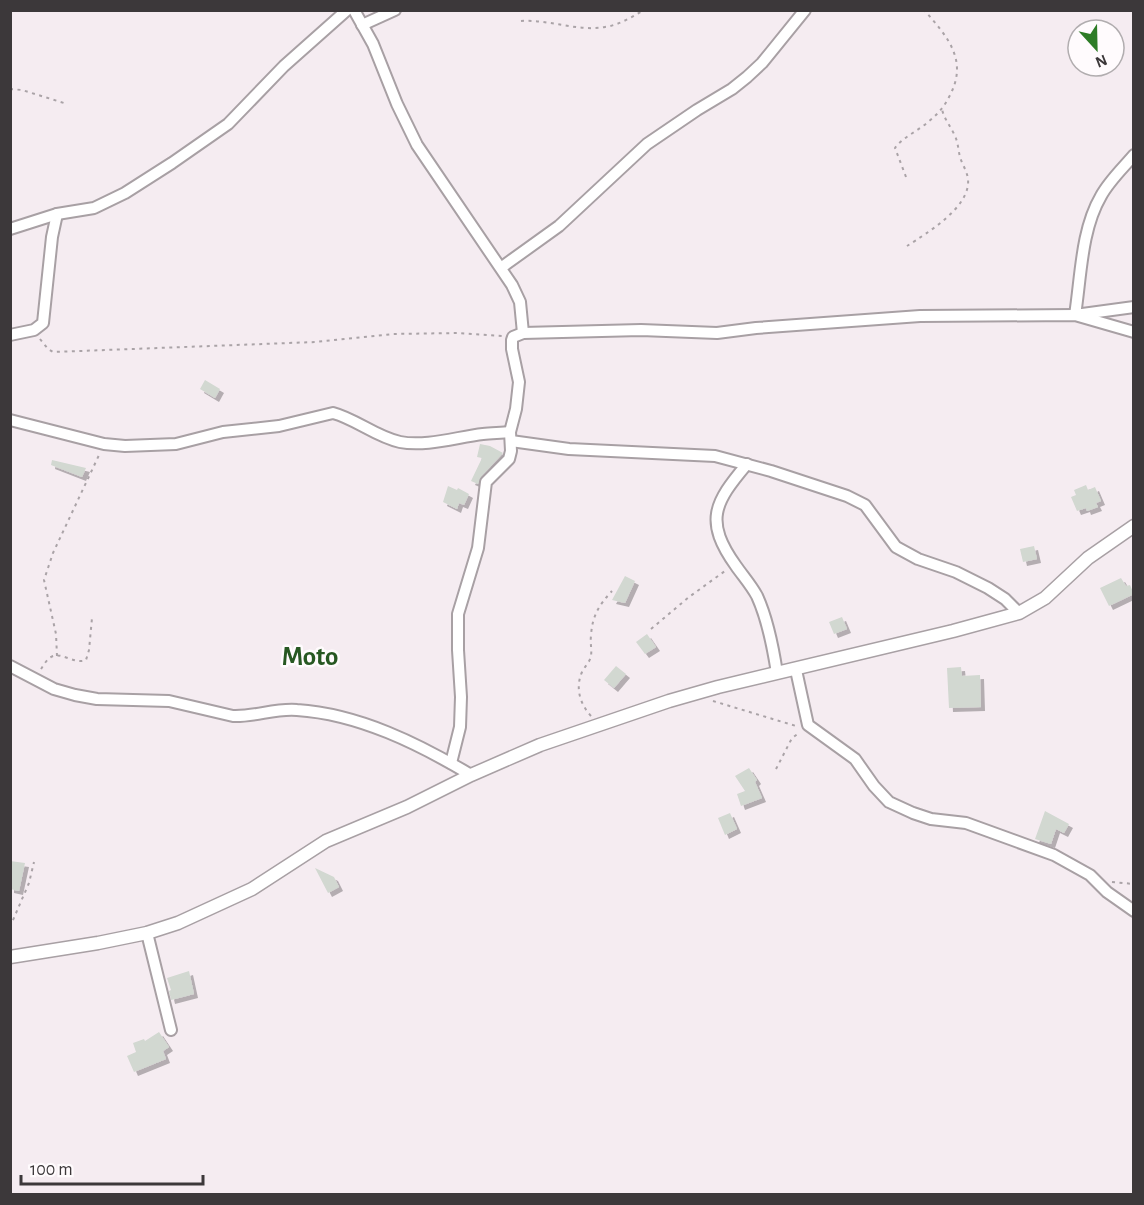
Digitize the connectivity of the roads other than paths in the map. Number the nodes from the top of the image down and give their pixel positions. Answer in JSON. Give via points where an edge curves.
{"nodes":[{"id":1,"x":347,"y":10,"type":"edge"},
{"id":2,"x":354,"y":10,"type":"edge"},
{"id":3,"x":395,"y":10,"type":"edge"},
{"id":4,"x":805,"y":10,"type":"edge"},
{"id":5,"x":362,"y":25,"type":"junction"},
{"id":6,"x":1134,"y":155,"type":"edge"},
{"id":7,"x":57,"y":214,"type":"junction"},
{"id":8,"x":10,"y":229,"type":"edge"},
{"id":9,"x":502,"y":267,"type":"junction"},
{"id":10,"x":1134,"y":307,"type":"edge"},
{"id":11,"x":1075,"y":315,"type":"junction"},
{"id":12,"x":1134,"y":332,"type":"edge"},
{"id":13,"x":10,"y":335,"type":"edge"},
{"id":14,"x":518,"y":335,"type":"junction"},
{"id":15,"x":10,"y":420,"type":"edge"},
{"id":16,"x":511,"y":436,"type":"junction"},
{"id":17,"x":747,"y":464,"type":"junction"},
{"id":18,"x":1134,"y":526,"type":"edge"},
{"id":19,"x":1019,"y":613,"type":"junction"},
{"id":20,"x":10,"y":666,"type":"edge"},
{"id":21,"x":796,"y":670,"type":"junction"},
{"id":22,"x":777,"y":673,"type":"junction"},
{"id":23,"x":451,"y":763,"type":"junction"},
{"id":24,"x":471,"y":775,"type":"junction"},
{"id":25,"x":1134,"y":911,"type":"edge"},
{"id":26,"x":147,"y":933,"type":"junction"},
{"id":27,"x":10,"y":957,"type":"edge"},
{"id":28,"x":171,"y":1030,"type":"dead end"}],
"edges":[{"from":1,"to":7,"type":"street","via":[[206,140],[109,202]]},
{"from":2,"to":5,"type":"street"},
{"from":3,"to":5,"type":"street"},
{"from":4,"to":9,"type":"street","via":[[747,77],[647,144],[559,226]]},
{"from":5,"to":9,"type":"street","via":[[417,145]]},
{"from":6,"to":11,"type":"street","via":[[1102,193],[1092,212]]},
{"from":7,"to":8,"type":"street"},
{"from":7,"to":13,"type":"street","via":[[44,318],[40,327]]},
{"from":9,"to":14,"type":"street","via":[[520,302]]},
{"from":10,"to":11,"type":"street"},
{"from":11,"to":12,"type":"street"},
{"from":11,"to":14,"type":"street","via":[[920,316],[717,333],[641,330]]},
{"from":14,"to":16,"type":"street","via":[[512,349],[519,382]]},
{"from":15,"to":16,"type":"street","via":[[125,446],[176,444],[333,413],[401,442],[485,433]]},
{"from":16,"to":17,"type":"street","via":[[569,449],[715,456]]},
{"from":16,"to":23,"type":"street","via":[[509,459],[486,482],[476,557],[458,614],[460,728]]},
{"from":17,"to":19,"type":"street","via":[[860,501],[896,547],[988,588]]},
{"from":17,"to":22,"type":"street","via":[[723,495],[716,517],[719,537],[758,598]]},
{"from":18,"to":19,"type":"street","via":[[1088,558],[1045,598]]},
{"from":19,"to":21,"type":"street"},
{"from":20,"to":23,"type":"street","via":[[54,689],[97,699],[176,702],[233,716],[276,710],[321,713],[409,741]]},
{"from":21,"to":22,"type":"street"},
{"from":21,"to":25,"type":"street","via":[[806,727],[855,759],[881,794],[897,806],[931,819],[977,827],[1047,853],[1080,868]]},
{"from":22,"to":24,"type":"street","via":[[669,701],[540,746]]},
{"from":23,"to":24,"type":"street"},
{"from":24,"to":26,"type":"street","via":[[326,841],[252,889]]},
{"from":26,"to":27,"type":"street"},
{"from":26,"to":28,"type":"street"}]}
